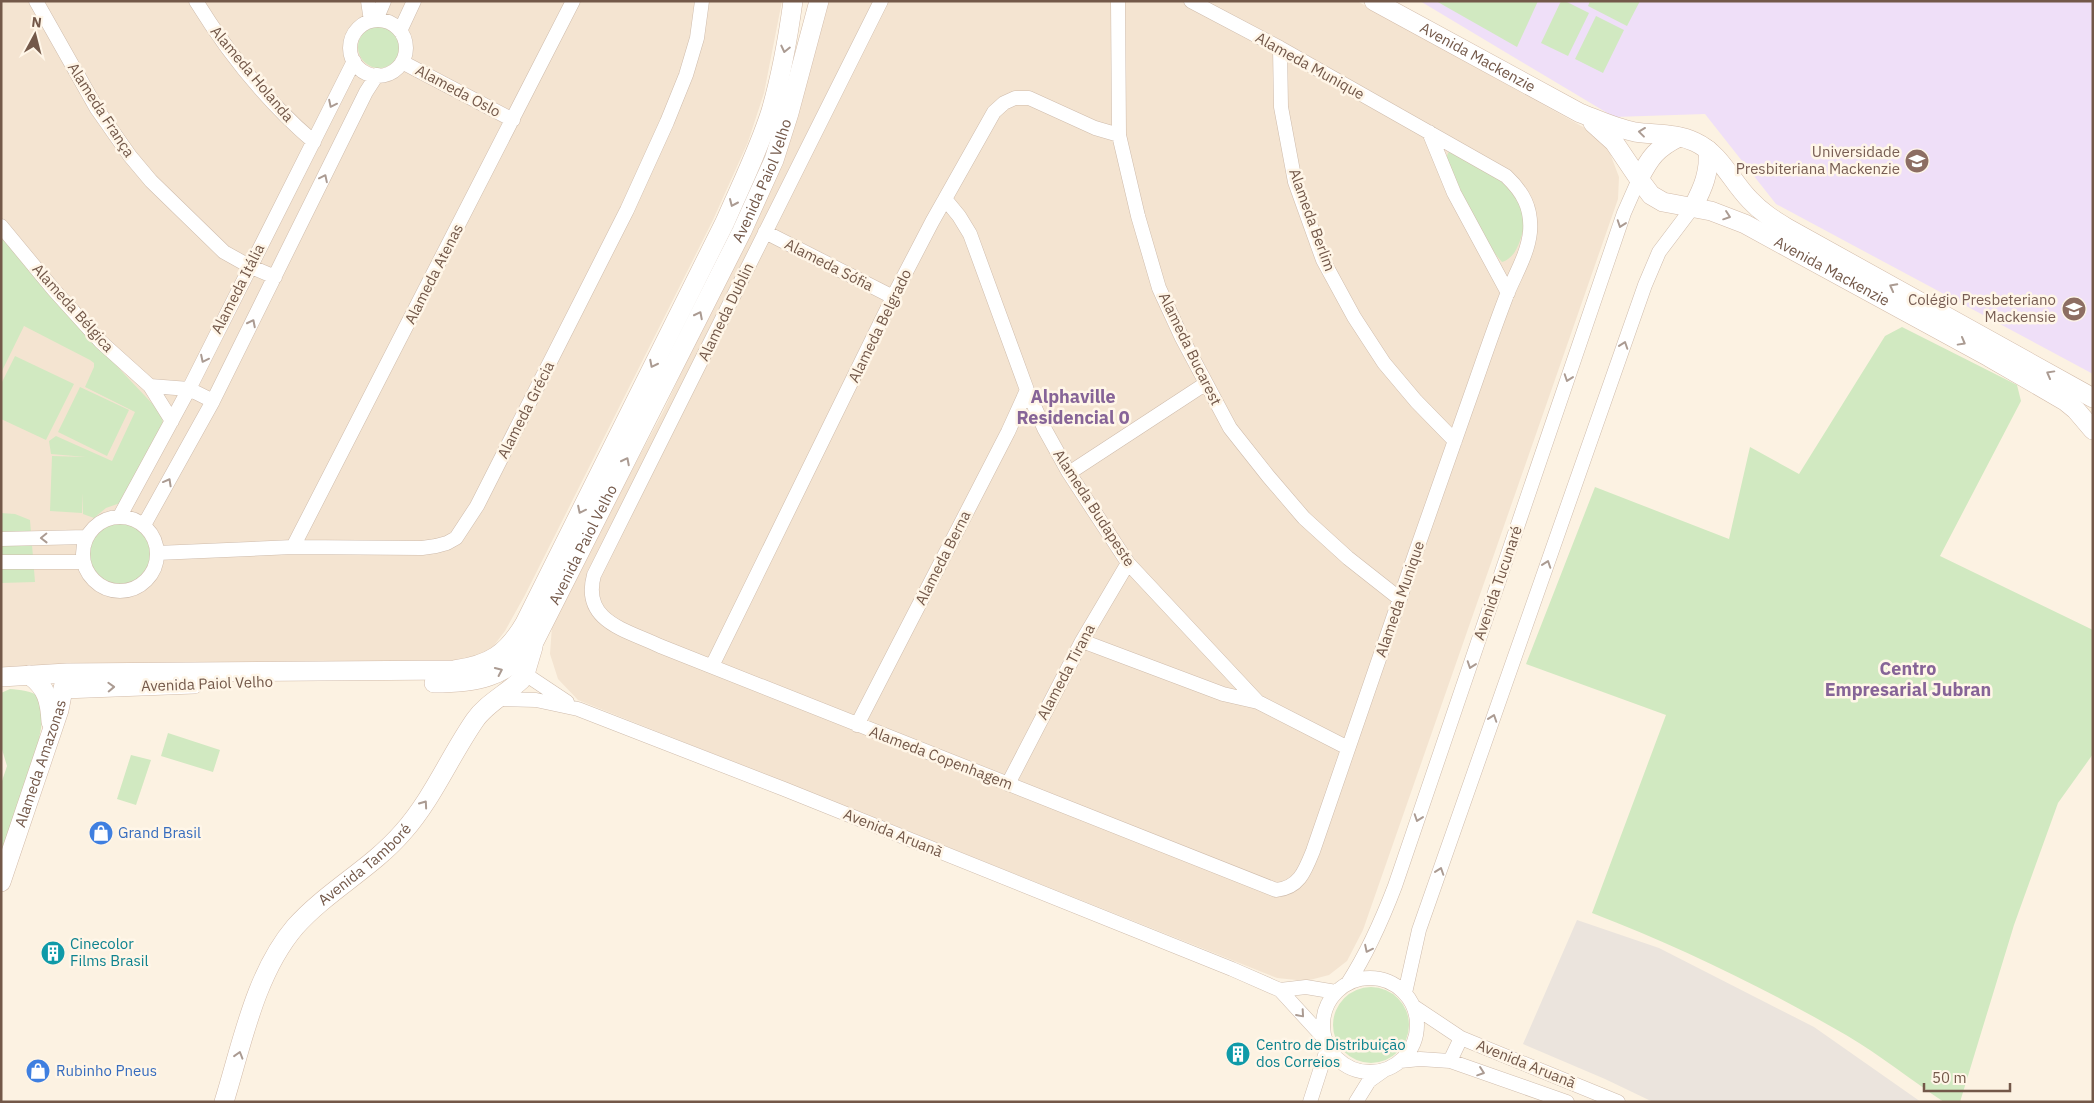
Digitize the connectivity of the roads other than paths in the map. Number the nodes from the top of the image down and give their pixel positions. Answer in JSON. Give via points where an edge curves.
{"nodes":[{"id":1,"x":36,"y":1,"type":"edge"},
{"id":2,"x":196,"y":1,"type":"edge"},
{"id":3,"x":368,"y":1,"type":"edge"},
{"id":4,"x":384,"y":1,"type":"edge"},
{"id":5,"x":414,"y":1,"type":"edge"},
{"id":6,"x":573,"y":1,"type":"edge"},
{"id":7,"x":702,"y":1,"type":"edge"},
{"id":8,"x":793,"y":1,"type":"edge"},
{"id":9,"x":819,"y":1,"type":"edge"},
{"id":10,"x":881,"y":1,"type":"edge"},
{"id":11,"x":1118,"y":1,"type":"edge"},
{"id":12,"x":1191,"y":1,"type":"edge"},
{"id":13,"x":1374,"y":1,"type":"edge"},
{"id":14,"x":374,"y":21,"type":"junction"},
{"id":15,"x":400,"y":30,"type":"junction"},
{"id":16,"x":1280,"y":48,"type":"junction"},
{"id":17,"x":354,"y":61,"type":"junction"},
{"id":18,"x":402,"y":62,"type":"junction"},
{"id":19,"x":377,"y":75,"type":"junction"},
{"id":20,"x":1580,"y":113,"type":"junction"},
{"id":21,"x":513,"y":120,"type":"junction"},
{"id":22,"x":1429,"y":132,"type":"junction"},
{"id":23,"x":1119,"y":135,"type":"junction"},
{"id":24,"x":1679,"y":137,"type":"junction"},
{"id":25,"x":314,"y":142,"type":"junction"},
{"id":26,"x":1708,"y":150,"type":"junction"},
{"id":27,"x":1639,"y":179,"type":"junction"},
{"id":28,"x":945,"y":199,"type":"junction"},
{"id":29,"x":1693,"y":207,"type":"junction"},
{"id":30,"x":1,"y":226,"type":"edge"},
{"id":31,"x":765,"y":232,"type":"junction"},
{"id":32,"x":249,"y":266,"type":"junction"},
{"id":33,"x":275,"y":278,"type":"junction"},
{"id":34,"x":1508,"y":293,"type":"junction"},
{"id":35,"x":893,"y":297,"type":"junction"},
{"id":36,"x":1205,"y":384,"type":"junction"},
{"id":37,"x":150,"y":386,"type":"junction"},
{"id":38,"x":189,"y":389,"type":"junction"},
{"id":39,"x":1027,"y":390,"type":"junction"},
{"id":40,"x":2093,"y":398,"type":"edge"},
{"id":41,"x":214,"y":401,"type":"junction"},
{"id":42,"x":172,"y":421,"type":"junction"},
{"id":43,"x":2092,"y":423,"type":"edge"},
{"id":44,"x":1455,"y":442,"type":"junction"},
{"id":45,"x":1069,"y":473,"type":"junction"},
{"id":46,"x":120,"y":516,"type":"junction"},
{"id":47,"x":144,"y":525,"type":"junction"},
{"id":48,"x":86,"y":537,"type":"junction"},
{"id":49,"x":1,"y":539,"type":"edge"},
{"id":50,"x":293,"y":547,"type":"junction"},
{"id":51,"x":158,"y":553,"type":"junction"},
{"id":52,"x":1,"y":562,"type":"edge"},
{"id":53,"x":83,"y":562,"type":"junction"},
{"id":54,"x":1128,"y":563,"type":"junction"},
{"id":55,"x":1400,"y":599,"type":"junction"},
{"id":56,"x":608,"y":622,"type":"joint"},
{"id":57,"x":1082,"y":641,"type":"junction"},
{"id":58,"x":534,"y":644,"type":"junction"},
{"id":59,"x":712,"y":666,"type":"junction"},
{"id":60,"x":525,"y":674,"type":"junction"},
{"id":61,"x":28,"y":675,"type":"junction"},
{"id":62,"x":1,"y":677,"type":"edge"},
{"id":63,"x":65,"y":681,"type":"junction"},
{"id":64,"x":463,"y":683,"type":"junction"},
{"id":65,"x":499,"y":698,"type":"junction"},
{"id":66,"x":1258,"y":702,"type":"junction"},
{"id":67,"x":578,"y":709,"type":"junction"},
{"id":68,"x":857,"y":725,"type":"junction"},
{"id":69,"x":52,"y":728,"type":"junction"},
{"id":70,"x":1348,"y":748,"type":"junction"},
{"id":71,"x":1008,"y":784,"type":"junction"},
{"id":72,"x":1,"y":882,"type":"edge"},
{"id":73,"x":1276,"y":890,"type":"joint"},
{"id":74,"x":1348,"y":983,"type":"junction"},
{"id":75,"x":1280,"y":990,"type":"junction"},
{"id":76,"x":1336,"y":992,"type":"junction"},
{"id":77,"x":1405,"y":994,"type":"junction"},
{"id":78,"x":1413,"y":1006,"type":"junction"},
{"id":79,"x":1461,"y":1038,"type":"junction"},
{"id":80,"x":1326,"y":1042,"type":"junction"},
{"id":81,"x":1400,"y":1061,"type":"junction"},
{"id":82,"x":1450,"y":1061,"type":"junction"},
{"id":83,"x":1386,"y":1068,"type":"junction"},
{"id":84,"x":224,"y":1102,"type":"edge"},
{"id":85,"x":1310,"y":1102,"type":"edge"},
{"id":86,"x":1356,"y":1102,"type":"edge"},
{"id":87,"x":1567,"y":1102,"type":"edge"},
{"id":88,"x":1618,"y":1102,"type":"edge"}],
"edges":[{"from":1,"to":32,"type":"street","name":"Alameda França","via":[[97,109],[130,156],[224,252]]},
{"from":2,"to":25,"type":"street","name":"Alameda Holanda","via":[[218,37],[261,90]]},
{"from":3,"to":14,"type":"street"},
{"from":4,"to":14,"type":"street"},
{"from":5,"to":15,"type":"street"},
{"from":6,"to":21,"type":"street","name":"Alameda Atenas"},
{"from":7,"to":50,"type":"street","name":"Alameda Grécia","via":[[697,38],[667,122],[627,210],[464,528],[447,544],[422,548]]},
{"from":8,"to":63,"type":"main road","name":"Avenida Paiol Velho","one_way":true,"via":[[771,111],[755,155],[725,222],[525,623],[505,652],[474,667],[454,670]]},
{"from":58,"to":9,"type":"main road","name":"Avenida Paiol Velho","one_way":true,"via":[[774,160]]},
{"from":10,"to":31,"type":"street","name":"Alameda Dublin"},
{"from":11,"to":23,"type":"street","name":"Alameda Bucarest"},
{"from":12,"to":16,"type":"street","name":"Alameda Munique"},
{"from":13,"to":20,"type":"main road","name":"Avenida Mackenzie"},
{"from":14,"to":15,"type":"street","via":[[386,21]]},
{"from":14,"to":17,"type":"street","via":[[354,34],[351,47]]},
{"from":15,"to":18,"type":"street","via":[[406,46]]},
{"from":16,"to":22,"type":"street","name":"Alameda Munique"},
{"from":16,"to":44,"type":"street","name":"Alameda Berlim","via":[[1282,107],[1293,174],[1324,260],[1354,317],[1384,363]]},
{"from":17,"to":19,"type":"street","via":[[364,71]]},
{"from":17,"to":25,"type":"street","name":"Alameda Itália","one_way":true},
{"from":18,"to":19,"type":"street","via":[[392,72]]},
{"from":18,"to":21,"type":"street","name":"Alameda Oslo"},
{"from":33,"to":19,"type":"street","name":"Alameda Itália","one_way":true},
{"from":24,"to":20,"type":"main road","name":"Avenida Mackenzie","one_way":true,"via":[[1626,130]]},
{"from":20,"to":27,"type":"main road","name":"Avenida Mackenzie","via":[[1614,142]]},
{"from":21,"to":50,"type":"street","name":"Alameda Atenas"},
{"from":22,"to":34,"type":"street","via":[[1454,193]]},
{"from":22,"to":34,"type":"street","name":"Alameda Munique","via":[[1506,176],[1524,196],[1531,219],[1530,235]]},
{"from":23,"to":28,"type":"street","name":"Alameda Belgrado","via":[[1078,121],[1029,98],[1015,98],[994,112]]},
{"from":23,"to":36,"type":"street","name":"Alameda Bucarest","via":[[1159,288]]},
{"from":24,"to":26,"type":"main road","name":"Avenida Mackenzie"},
{"from":24,"to":27,"type":"main road","via":[[1655,152]]},
{"from":25,"to":32,"type":"street","name":"Alameda Itália"},
{"from":26,"to":29,"type":"main road","via":[[1706,180]]},
{"from":40,"to":26,"type":"main road","name":"Avenida Mackenzie","one_way":true,"via":[[1787,228],[1750,200]]},
{"from":27,"to":29,"type":"main road","name":"Avenida Mackenzie","via":[[1652,195],[1663,202]]},
{"from":27,"to":74,"type":"street","name":"Avenida Tucunaré","one_way":true,"via":[[1624,213],[1395,886],[1363,959]]},
{"from":28,"to":35,"type":"street","name":"Alameda Belgrado"},
{"from":28,"to":39,"type":"street","name":"Alameda Budapeste","via":[[970,234]]},
{"from":29,"to":43,"type":"main road","name":"Avenida Mackenzie","one_way":true,"via":[[1739,220],[2065,401]]},
{"from":77,"to":29,"type":"street","one_way":true,"via":[[1419,930],[1645,285],[1659,252]]},
{"from":30,"to":37,"type":"street","name":"Alameda Bélgica","via":[[101,342]]},
{"from":31,"to":35,"type":"street","name":"Alameda Sófia"},
{"from":31,"to":56,"type":"street","name":"Alameda Dublin","via":[[594,575],[593,605]]},
{"from":32,"to":33,"type":"street","name":"Alameda França"},
{"from":32,"to":38,"type":"street","name":"Alameda Itália","one_way":true},
{"from":41,"to":33,"type":"street","name":"Alameda Itália","one_way":true},
{"from":34,"to":44,"type":"street","name":"Alameda Munique"},
{"from":35,"to":59,"type":"street","name":"Alameda Belgrado"},
{"from":36,"to":45,"type":"street"},
{"from":36,"to":55,"type":"street","name":"Alameda Bucarest","via":[[1230,428],[1304,518]]},
{"from":37,"to":38,"type":"street"},
{"from":37,"to":42,"type":"street","name":"Alameda Bélgica"},
{"from":38,"to":41,"type":"street"},
{"from":38,"to":42,"type":"street","name":"Alameda Itália"},
{"from":39,"to":45,"type":"street","name":"Alameda Budapeste"},
{"from":39,"to":68,"type":"street","name":"Alameda Berna"},
{"from":47,"to":41,"type":"street","name":"Alameda Itália","one_way":true},
{"from":42,"to":46,"type":"street","name":"Alameda Itália"},
{"from":44,"to":55,"type":"street","name":"Alameda Munique"},
{"from":45,"to":54,"type":"street","name":"Alameda Budapeste"},
{"from":46,"to":47,"type":"street","via":[[133,518]]},
{"from":46,"to":48,"type":"street","via":[[97,524]]},
{"from":47,"to":51,"type":"street","via":[[153,537]]},
{"from":48,"to":49,"type":"street","one_way":true},
{"from":48,"to":53,"type":"street"},
{"from":50,"to":51,"type":"street","name":"Alameda Grécia"},
{"from":51,"to":53,"type":"street","via":[[153,572],[130,590],[100,585],[92,579]]},
{"from":52,"to":53,"type":"street"},
{"from":54,"to":57,"type":"street","name":"Alameda Tirana"},
{"from":54,"to":66,"type":"street","name":"Alameda Budapeste"},
{"from":55,"to":70,"type":"street","name":"Alameda Munique"},
{"from":56,"to":59,"type":"street","name":"Alameda Copenhagem"},
{"from":57,"to":66,"type":"street","name":"Alameda Budapeste","via":[[1223,694]]},
{"from":57,"to":71,"type":"street","name":"Alameda Tirana"},
{"from":58,"to":60,"type":"main road","name":"Avenida Tamboré"},
{"from":64,"to":58,"type":"main road","name":"Avenida Paiol Velho","one_way":true,"via":[[500,671],[516,662]]},
{"from":59,"to":68,"type":"street","name":"Alameda Copenhagem"},
{"from":60,"to":65,"type":"main road","name":"Avenida Tamboré"},
{"from":60,"to":67,"type":"street"},
{"from":61,"to":62,"type":"main road"},
{"from":61,"to":63,"type":"main road"},
{"from":61,"to":69,"type":"main road","via":[[47,694]]},
{"from":63,"to":64,"type":"main road","name":"Avenida Paiol Velho","one_way":true},
{"from":63,"to":69,"type":"main road","name":"Alameda Amazonas"},
{"from":64,"to":65,"type":"main road","via":[[479,686]]},
{"from":65,"to":67,"type":"street","name":"Avenida Aruanã","via":[[536,700]]},
{"from":84,"to":65,"type":"main road","name":"Avenida Tamboré","one_way":true,"via":[[260,985],[284,941],[318,905],[403,833],[438,784],[475,720]]},
{"from":66,"to":70,"type":"street","name":"Alameda Budapeste"},
{"from":67,"to":75,"type":"street","name":"Avenida Aruanã"},
{"from":68,"to":71,"type":"street","name":"Alameda Copenhagem"},
{"from":69,"to":72,"type":"main road","name":"Alameda Amazonas"},
{"from":70,"to":73,"type":"street","name":"Alameda Munique","via":[[1303,874],[1292,886]]},
{"from":71,"to":73,"type":"street","name":"Alameda Copenhagem"},
{"from":74,"to":76,"type":"street"},
{"from":74,"to":77,"type":"street","via":[[1379,978]]},
{"from":75,"to":76,"type":"street","name":"Avenida Aruanã","via":[[1306,988]]},
{"from":75,"to":80,"type":"street","name":"Avenida Aruanã","one_way":true},
{"from":76,"to":80,"type":"street","via":[[1326,1005],[1322,1021]]},
{"from":77,"to":78,"type":"street"},
{"from":78,"to":79,"type":"street","name":"Avenida Aruanã"},
{"from":78,"to":81,"type":"street","via":[[1417,1021],[1415,1036],[1410,1050]]},
{"from":79,"to":82,"type":"street","name":"Avenida Aruanã"},
{"from":79,"to":88,"type":"street","name":"Avenida Aruanã"},
{"from":80,"to":83,"type":"street","via":[[1342,1062],[1356,1070],[1372,1072]]},
{"from":80,"to":85,"type":"street"},
{"from":81,"to":82,"type":"street","name":"Avenida Aruanã"},
{"from":81,"to":83,"type":"street"},
{"from":82,"to":87,"type":"street","name":"Avenida Aruanã","one_way":true},
{"from":83,"to":86,"type":"street","via":[[1369,1081]]}]}
